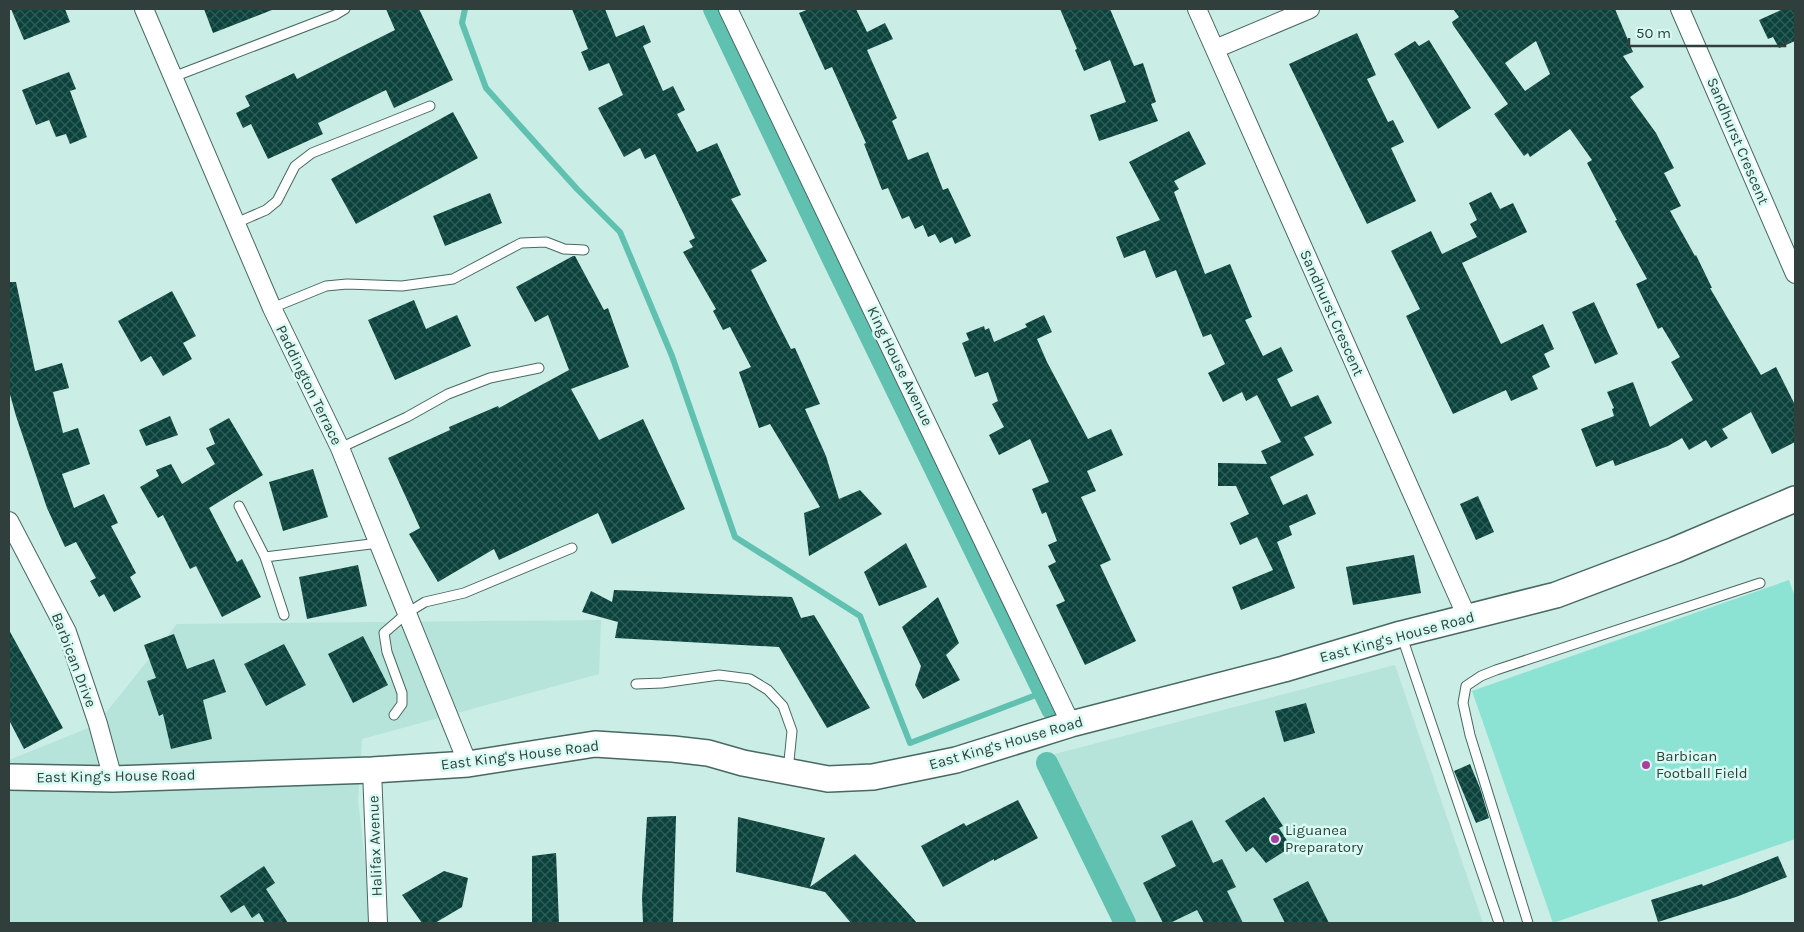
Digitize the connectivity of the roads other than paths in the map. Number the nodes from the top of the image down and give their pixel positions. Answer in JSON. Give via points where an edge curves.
{"nodes":[{"id":1,"x":144,"y":9,"type":"edge"},
{"id":2,"x":344,"y":9,"type":"edge"},
{"id":3,"x":728,"y":9,"type":"edge"},
{"id":4,"x":1197,"y":9,"type":"edge"},
{"id":5,"x":1310,"y":9,"type":"edge"},
{"id":6,"x":1680,"y":9,"type":"edge"},
{"id":7,"x":1215,"y":49,"type":"junction"},
{"id":8,"x":173,"y":77,"type":"junction"},
{"id":9,"x":430,"y":106,"type":"dead end"},
{"id":10,"x":236,"y":223,"type":"junction"},
{"id":11,"x":584,"y":250,"type":"dead end"},
{"id":12,"x":1795,"y":274,"type":"edge"},
{"id":13,"x":272,"y":308,"type":"junction"},
{"id":14,"x":539,"y":368,"type":"dead end"},
{"id":15,"x":340,"y":448,"type":"junction"},
{"id":16,"x":1795,"y":499,"type":"edge"},
{"id":17,"x":239,"y":506,"type":"dead end"},
{"id":18,"x":9,"y":521,"type":"edge"},
{"id":19,"x":379,"y":543,"type":"junction"},
{"id":20,"x":572,"y":548,"type":"dead end"},
{"id":21,"x":265,"y":557,"type":"junction"},
{"id":22,"x":1760,"y":583,"type":"dead end"},
{"id":23,"x":407,"y":612,"type":"junction"},
{"id":24,"x":284,"y":615,"type":"dead end"},
{"id":25,"x":1467,"y":617,"type":"junction"},
{"id":26,"x":1401,"y":634,"type":"junction"},
{"id":27,"x":636,"y":684,"type":"dead end"},
{"id":28,"x":394,"y":715,"type":"dead end"},
{"id":29,"x":1071,"y":724,"type":"junction"},
{"id":30,"x":468,"y":764,"type":"junction"},
{"id":31,"x":372,"y":770,"type":"junction"},
{"id":32,"x":788,"y":771,"type":"junction"},
{"id":33,"x":9,"y":777,"type":"edge"},
{"id":34,"x":113,"y":779,"type":"junction"},
{"id":35,"x":378,"y":923,"type":"edge"},
{"id":36,"x":1499,"y":923,"type":"edge"},
{"id":37,"x":1528,"y":923,"type":"edge"}],
"edges":[{"from":1,"to":8,"type":"street","name":"Paddington Terrace"},
{"from":2,"to":8,"type":"lane"},
{"from":3,"to":29,"type":"street","name":"King House Avenue"},
{"from":4,"to":7,"type":"street","name":"Sandhurst Crescent"},
{"from":5,"to":7,"type":"street"},
{"from":6,"to":12,"type":"street","name":"Sandhurst Crescent"},
{"from":7,"to":25,"type":"street","name":"Sandhurst Crescent"},
{"from":8,"to":10,"type":"street","name":"Paddington Terrace"},
{"from":9,"to":10,"type":"lane","via":[[312,153],[295,166],[277,200],[266,210]]},
{"from":10,"to":13,"type":"street","name":"Paddington Terrace"},
{"from":11,"to":13,"type":"lane","via":[[564,249],[546,242],[521,243],[453,279],[402,286],[326,286]]},
{"from":13,"to":15,"type":"street","name":"Paddington Terrace"},
{"from":14,"to":15,"type":"lane","via":[[490,378],[448,394]]},
{"from":15,"to":19,"type":"street","name":"Paddington Terrace"},
{"from":16,"to":25,"type":"main road","name":"East King's House Road","via":[[1675,550],[1556,595]]},
{"from":17,"to":21,"type":"lane"},
{"from":18,"to":34,"type":"street","name":"Barbican Drive","via":[[67,632]]},
{"from":19,"to":21,"type":"lane"},
{"from":19,"to":23,"type":"street","name":"Paddington Terrace"},
{"from":20,"to":23,"type":"lane","via":[[464,593],[425,602]]},
{"from":21,"to":24,"type":"lane"},
{"from":22,"to":37,"type":"lane","via":[[1496,670],[1466,686],[1464,703],[1470,735]]},
{"from":23,"to":28,"type":"lane","via":[[384,633],[387,652],[402,693],[402,704]]},
{"from":23,"to":30,"type":"street","name":"Paddington Terrace"},
{"from":25,"to":26,"type":"main road","name":"East King's House Road"},
{"from":26,"to":29,"type":"main road","name":"East King's House Road","via":[[1284,669]]},
{"from":26,"to":36,"type":"lane"},
{"from":27,"to":32,"type":"lane","via":[[720,675],[750,679],[768,690],[783,706],[792,731]]},
{"from":29,"to":32,"type":"main road","name":"East King's House Road","via":[[956,760],[873,777],[828,779]]},
{"from":30,"to":31,"type":"main road","name":"East King's House Road"},
{"from":30,"to":32,"type":"main road","name":"East King's House Road","via":[[595,744],[708,753]]},
{"from":31,"to":34,"type":"main road","name":"East King's House Road"},
{"from":31,"to":35,"type":"street","name":"Halifax Avenue"},
{"from":33,"to":34,"type":"main road","name":"East King's House Road"}]}
